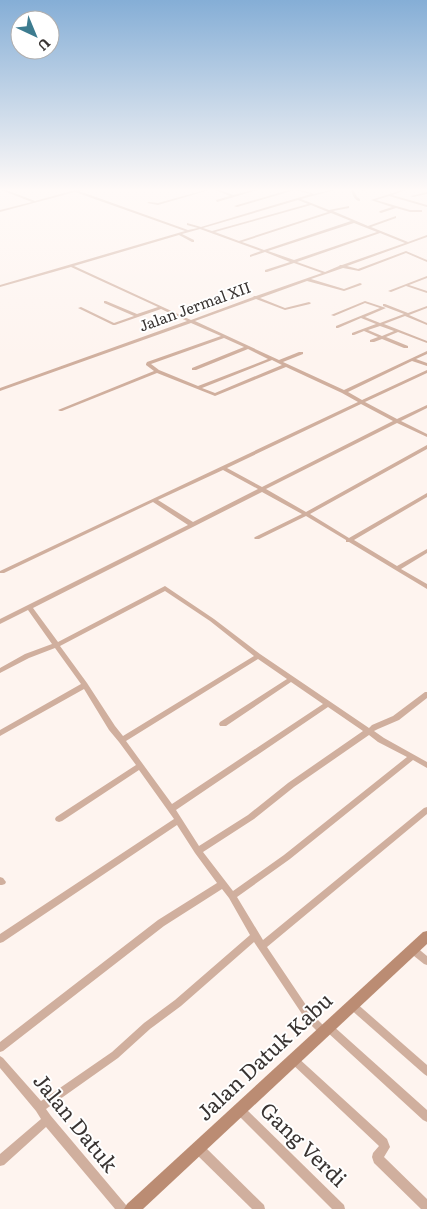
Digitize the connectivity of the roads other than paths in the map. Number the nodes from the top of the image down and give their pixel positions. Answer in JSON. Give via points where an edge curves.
{"nodes":[{"id":1,"x":139,"y":245,"type":"edge"},
{"id":2,"x":248,"y":245,"type":"edge"},
{"id":3,"x":281,"y":245,"type":"edge"},
{"id":4,"x":341,"y":245,"type":"edge"},
{"id":5,"x":400,"y":245,"type":"edge"},
{"id":6,"x":264,"y":251,"type":"junction"},
{"id":7,"x":251,"y":256,"type":"dead end"},
{"id":8,"x":427,"y":260,"type":"edge"},
{"id":9,"x":292,"y":262,"type":"junction"},
{"id":10,"x":70,"y":265,"type":"junction"},
{"id":11,"x":342,"y":266,"type":"junction"},
{"id":12,"x":266,"y":271,"type":"dead end"},
{"id":13,"x":323,"y":272,"type":"junction"},
{"id":14,"x":427,"y":277,"type":"edge"},
{"id":15,"x":306,"y":279,"type":"junction"},
{"id":16,"x":360,"y":284,"type":"dead end"},
{"id":17,"x":404,"y":285,"type":"junction"},
{"id":18,"x":0,"y":286,"type":"edge"},
{"id":19,"x":390,"y":291,"type":"dead end"},
{"id":20,"x":427,"y":292,"type":"edge"},
{"id":21,"x":255,"y":297,"type":"junction"},
{"id":22,"x":105,"y":302,"type":"dead end"},
{"id":23,"x":309,"y":303,"type":"dead end"},
{"id":24,"x":384,"y":304,"type":"dead end"},
{"id":25,"x":80,"y":308,"type":"dead end"},
{"id":26,"x":162,"y":308,"type":"junction"},
{"id":27,"x":426,"y":308,"type":"edge"},
{"id":28,"x":333,"y":315,"type":"dead end"},
{"id":29,"x":406,"y":315,"type":"junction"},
{"id":30,"x":138,"y":316,"type":"junction"},
{"id":31,"x":362,"y":317,"type":"junction"},
{"id":32,"x":190,"y":321,"type":"junction"},
{"id":33,"x":380,"y":324,"type":"junction"},
{"id":34,"x":427,"y":324,"type":"edge"},
{"id":35,"x":337,"y":327,"type":"dead end"},
{"id":36,"x":364,"y":330,"type":"junction"},
{"id":37,"x":398,"y":331,"type":"junction"},
{"id":38,"x":353,"y":334,"type":"dead end"},
{"id":39,"x":223,"y":337,"type":"junction"},
{"id":40,"x":382,"y":337,"type":"junction"},
{"id":41,"x":372,"y":341,"type":"dead end"},
{"id":42,"x":427,"y":342,"type":"edge"},
{"id":43,"x":406,"y":347,"type":"dead end"},
{"id":44,"x":247,"y":348,"type":"junction"},
{"id":45,"x":427,"y":352,"type":"edge"},
{"id":46,"x":301,"y":353,"type":"dead end"},
{"id":47,"x":271,"y":359,"type":"junction"},
{"id":48,"x":412,"y":359,"type":"junction"},
{"id":49,"x":279,"y":362,"type":"junction"},
{"id":50,"x":286,"y":365,"type":"junction"},
{"id":51,"x":427,"y":365,"type":"edge"},
{"id":52,"x":194,"y":369,"type":"dead end"},
{"id":53,"x":157,"y":370,"type":"junction"},
{"id":54,"x":427,"y":371,"type":"edge"},
{"id":55,"x":198,"y":388,"type":"junction"},
{"id":56,"x":0,"y":390,"type":"edge"},
{"id":57,"x":344,"y":392,"type":"junction"},
{"id":58,"x":362,"y":403,"type":"junction"},
{"id":59,"x":427,"y":406,"type":"edge"},
{"id":60,"x":60,"y":410,"type":"dead end"},
{"id":61,"x":396,"y":422,"type":"junction"},
{"id":62,"x":427,"y":436,"type":"edge"},
{"id":63,"x":427,"y":447,"type":"edge"},
{"id":64,"x":224,"y":468,"type":"junction"},
{"id":65,"x":262,"y":489,"type":"junction"},
{"id":66,"x":427,"y":495,"type":"edge"},
{"id":67,"x":155,"y":501,"type":"junction"},
{"id":68,"x":306,"y":514,"type":"junction"},
{"id":69,"x":193,"y":525,"type":"junction"},
{"id":70,"x":257,"y":538,"type":"dead end"},
{"id":71,"x":348,"y":541,"type":"junction"},
{"id":72,"x":427,"y":551,"type":"edge"},
{"id":73,"x":397,"y":569,"type":"junction"},
{"id":74,"x":2,"y":572,"type":"dead end"},
{"id":75,"x":427,"y":587,"type":"edge"},
{"id":76,"x":29,"y":607,"type":"junction"},
{"id":77,"x":0,"y":622,"type":"edge"},
{"id":78,"x":56,"y":645,"type":"junction"},
{"id":79,"x":258,"y":656,"type":"junction"},
{"id":80,"x":0,"y":671,"type":"edge"},
{"id":81,"x":291,"y":679,"type":"junction"},
{"id":82,"x":85,"y":685,"type":"junction"},
{"id":83,"x":427,"y":694,"type":"edge"},
{"id":84,"x":328,"y":704,"type":"junction"},
{"id":85,"x":223,"y":724,"type":"dead end"},
{"id":86,"x":370,"y":732,"type":"junction"},
{"id":87,"x":0,"y":733,"type":"edge"},
{"id":88,"x":122,"y":740,"type":"junction"},
{"id":89,"x":412,"y":757,"type":"junction"},
{"id":90,"x":427,"y":765,"type":"edge"},
{"id":91,"x":140,"y":766,"type":"junction"},
{"id":92,"x":171,"y":809,"type":"junction"},
{"id":93,"x":427,"y":810,"type":"edge"},
{"id":94,"x":58,"y":819,"type":"dead end"},
{"id":95,"x":177,"y":821,"type":"junction"},
{"id":96,"x":198,"y":850,"type":"junction"},
{"id":97,"x":222,"y":884,"type":"junction"},
{"id":98,"x":232,"y":896,"type":"junction"},
{"id":99,"x":255,"y":936,"type":"junction"},
{"id":100,"x":427,"y":936,"type":"edge"},
{"id":101,"x":0,"y":939,"type":"edge"},
{"id":102,"x":262,"y":946,"type":"junction"},
{"id":103,"x":412,"y":949,"type":"junction"},
{"id":104,"x":427,"y":961,"type":"edge"},
{"id":105,"x":351,"y":1004,"type":"junction"},
{"id":106,"x":323,"y":1028,"type":"junction"},
{"id":107,"x":0,"y":1048,"type":"edge"},
{"id":108,"x":292,"y":1059,"type":"junction"},
{"id":109,"x":0,"y":1061,"type":"edge"},
{"id":110,"x":427,"y":1071,"type":"edge"},
{"id":111,"x":40,"y":1108,"type":"junction"},
{"id":112,"x":238,"y":1109,"type":"junction"},
{"id":113,"x":427,"y":1117,"type":"edge"},
{"id":114,"x":47,"y":1120,"type":"junction"},
{"id":115,"x":197,"y":1147,"type":"junction"},
{"id":116,"x":0,"y":1161,"type":"edge"},
{"id":117,"x":137,"y":1207,"type":"edge"},
{"id":118,"x":427,"y":1207,"type":"edge"},
{"id":119,"x":122,"y":1209,"type":"edge"},
{"id":120,"x":260,"y":1209,"type":"edge"},
{"id":121,"x":340,"y":1209,"type":"edge"}],
"edges":[{"from":1,"to":10,"type":"street"},
{"from":2,"to":6,"type":"street"},
{"from":3,"to":6,"type":"street"},
{"from":4,"to":9,"type":"street"},
{"from":5,"to":11,"type":"street","name":"Jalan Jermal XII"},
{"from":6,"to":7,"type":"street"},
{"from":6,"to":9,"type":"street"},
{"from":8,"to":11,"type":"street","via":[[404,252],[356,271]]},
{"from":9,"to":12,"type":"street"},
{"from":9,"to":13,"type":"street"},
{"from":10,"to":18,"type":"street"},
{"from":10,"to":26,"type":"street"},
{"from":11,"to":13,"type":"street","name":"Jalan Jermal XII"},
{"from":13,"to":15,"type":"street","name":"Jalan Jermal XII"},
{"from":14,"to":17,"type":"street"},
{"from":15,"to":16,"type":"street","via":[[344,290]]},
{"from":15,"to":21,"type":"street","name":"Jalan Jermal XII"},
{"from":17,"to":19,"type":"street"},
{"from":17,"to":20,"type":"street"},
{"from":21,"to":23,"type":"street","via":[[285,309]]},
{"from":21,"to":32,"type":"street","name":"Jalan Jermal XII"},
{"from":22,"to":30,"type":"street"},
{"from":24,"to":29,"type":"street"},
{"from":25,"to":30,"type":"street","via":[[113,324]]},
{"from":26,"to":30,"type":"street"},
{"from":26,"to":32,"type":"street"},
{"from":27,"to":29,"type":"street"},
{"from":28,"to":31,"type":"street","via":[[365,302],[384,308]]},
{"from":29,"to":33,"type":"street"},
{"from":29,"to":34,"type":"street"},
{"from":31,"to":33,"type":"street"},
{"from":31,"to":35,"type":"street"},
{"from":32,"to":39,"type":"street"},
{"from":32,"to":56,"type":"street","name":"Jalan Jermal XII"},
{"from":33,"to":36,"type":"street"},
{"from":33,"to":37,"type":"street"},
{"from":36,"to":38,"type":"street"},
{"from":36,"to":40,"type":"street"},
{"from":37,"to":40,"type":"street"},
{"from":37,"to":42,"type":"street"},
{"from":39,"to":44,"type":"street"},
{"from":39,"to":53,"type":"street","via":[[148,364]]},
{"from":40,"to":41,"type":"street"},
{"from":40,"to":43,"type":"street"},
{"from":44,"to":47,"type":"street"},
{"from":44,"to":52,"type":"street"},
{"from":45,"to":48,"type":"street"},
{"from":46,"to":49,"type":"street"},
{"from":47,"to":49,"type":"street"},
{"from":47,"to":55,"type":"street"},
{"from":48,"to":51,"type":"street"},
{"from":48,"to":57,"type":"street"},
{"from":49,"to":50,"type":"street"},
{"from":50,"to":55,"type":"street","via":[[218,395]]},
{"from":50,"to":57,"type":"street"},
{"from":53,"to":55,"type":"street"},
{"from":53,"to":60,"type":"street"},
{"from":54,"to":58,"type":"street"},
{"from":57,"to":58,"type":"street"},
{"from":58,"to":61,"type":"street"},
{"from":58,"to":64,"type":"street"},
{"from":59,"to":61,"type":"street"},
{"from":61,"to":62,"type":"street"},
{"from":61,"to":65,"type":"street"},
{"from":63,"to":68,"type":"street"},
{"from":64,"to":65,"type":"street"},
{"from":64,"to":67,"type":"street"},
{"from":65,"to":68,"type":"street"},
{"from":65,"to":69,"type":"street"},
{"from":66,"to":71,"type":"street"},
{"from":67,"to":69,"type":"street"},
{"from":67,"to":74,"type":"street"},
{"from":68,"to":70,"type":"street"},
{"from":68,"to":71,"type":"street"},
{"from":69,"to":76,"type":"street"},
{"from":71,"to":73,"type":"street"},
{"from":72,"to":73,"type":"street"},
{"from":73,"to":75,"type":"street"},
{"from":76,"to":77,"type":"street"},
{"from":76,"to":78,"type":"street"},
{"from":78,"to":79,"type":"street","via":[[165,588]]},
{"from":78,"to":80,"type":"street"},
{"from":78,"to":82,"type":"street"},
{"from":79,"to":81,"type":"street"},
{"from":79,"to":88,"type":"street"},
{"from":81,"to":84,"type":"street"},
{"from":81,"to":85,"type":"street"},
{"from":82,"to":87,"type":"street"},
{"from":82,"to":88,"type":"street"},
{"from":83,"to":86,"type":"street"},
{"from":84,"to":86,"type":"street"},
{"from":84,"to":92,"type":"street"},
{"from":86,"to":89,"type":"street"},
{"from":86,"to":96,"type":"street"},
{"from":88,"to":91,"type":"street"},
{"from":89,"to":90,"type":"street"},
{"from":89,"to":98,"type":"street","via":[[287,857]]},
{"from":91,"to":92,"type":"street"},
{"from":91,"to":94,"type":"street"},
{"from":92,"to":95,"type":"street"},
{"from":93,"to":102,"type":"street"},
{"from":95,"to":96,"type":"street"},
{"from":95,"to":101,"type":"street"},
{"from":96,"to":97,"type":"street"},
{"from":97,"to":98,"type":"street"},
{"from":97,"to":107,"type":"street","via":[[161,924]]},
{"from":98,"to":99,"type":"street"},
{"from":99,"to":102,"type":"street"},
{"from":99,"to":111,"type":"street","via":[[115,1055]]},
{"from":100,"to":103,"type":"street","name":"Jalan Datuk Kabu"},
{"from":102,"to":106,"type":"street","via":[[310,1020]]},
{"from":103,"to":104,"type":"street"},
{"from":103,"to":105,"type":"street","name":"Jalan Datuk Kabu"},
{"from":105,"to":106,"type":"street","name":"Jalan Datuk Kabu"},
{"from":105,"to":110,"type":"street"},
{"from":106,"to":108,"type":"street","name":"Jalan Datuk Kabu"},
{"from":106,"to":113,"type":"street"},
{"from":108,"to":112,"type":"street","name":"Jalan Datuk Kabu"},
{"from":108,"to":118,"type":"street","via":[[383,1143],[385,1147],[378,1160]]},
{"from":109,"to":111,"type":"street","name":"Jalan Datuk"},
{"from":111,"to":114,"type":"street","name":"Jalan Datuk"},
{"from":112,"to":115,"type":"street","name":"Jalan Datuk Kabu"},
{"from":112,"to":121,"type":"street","name":"Gang Verdi"},
{"from":114,"to":116,"type":"street"},
{"from":114,"to":119,"type":"street","name":"Jalan Datuk"},
{"from":115,"to":117,"type":"street","name":"Jalan Datuk Kabu"},
{"from":115,"to":120,"type":"street"}]}
